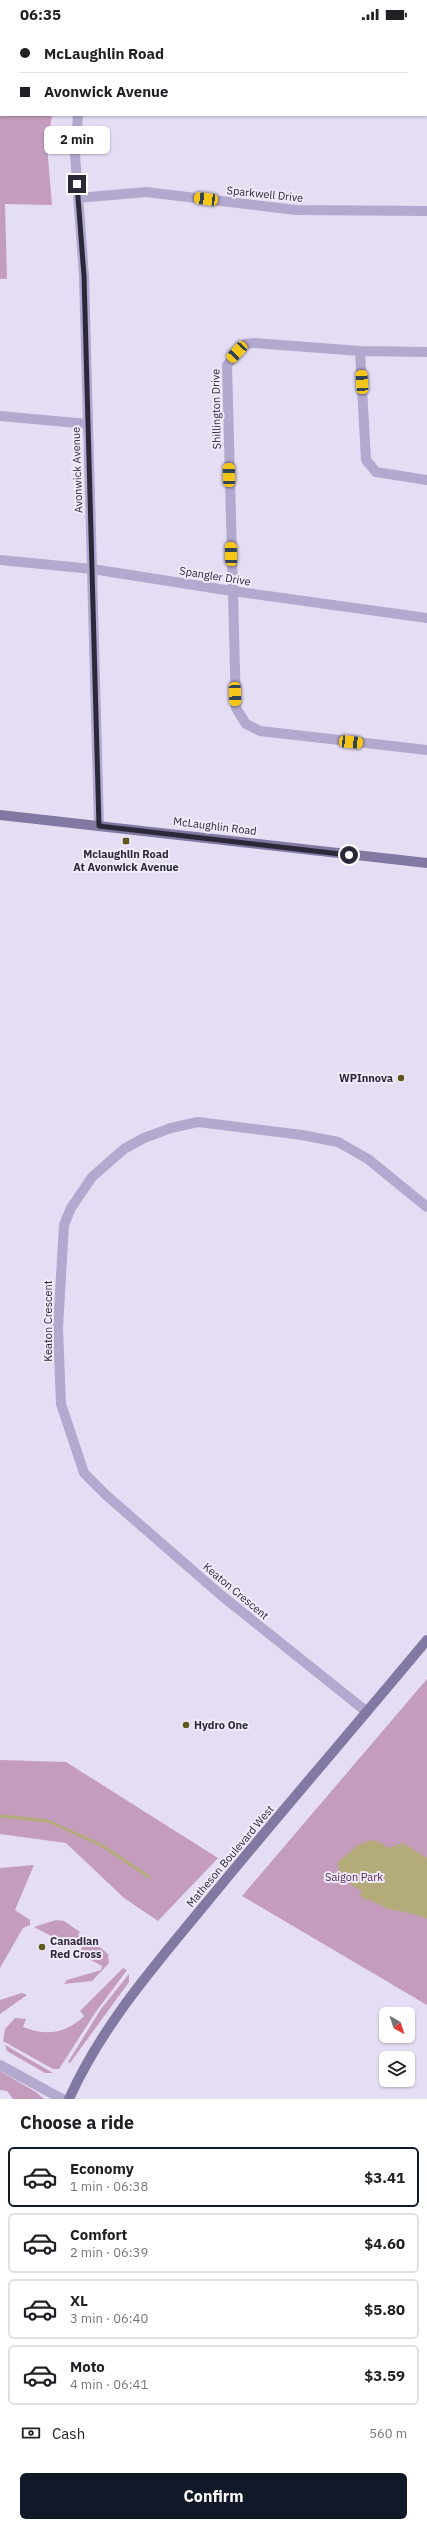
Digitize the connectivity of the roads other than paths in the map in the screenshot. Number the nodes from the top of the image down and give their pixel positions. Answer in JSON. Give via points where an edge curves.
{"nodes":[{"id":1,"x":78,"y":116,"type":"edge"},
{"id":2,"x":78,"y":198,"type":"junction"},
{"id":3,"x":427,"y":211,"type":"edge"},
{"id":4,"x":360,"y":351,"type":"junction"},
{"id":5,"x":427,"y":352,"type":"edge"},
{"id":6,"x":0,"y":416,"type":"edge"},
{"id":7,"x":88,"y":424,"type":"junction"},
{"id":8,"x":427,"y":480,"type":"edge"},
{"id":9,"x":0,"y":560,"type":"edge"},
{"id":10,"x":92,"y":569,"type":"junction"},
{"id":11,"x":232,"y":591,"type":"junction"},
{"id":12,"x":427,"y":618,"type":"edge"},
{"id":13,"x":427,"y":750,"type":"edge"},
{"id":14,"x":0,"y":815,"type":"edge"},
{"id":15,"x":99,"y":826,"type":"junction"},
{"id":16,"x":427,"y":863,"type":"edge"},
{"id":17,"x":427,"y":1207,"type":"edge"},
{"id":18,"x":427,"y":1640,"type":"edge"},
{"id":19,"x":367,"y":1712,"type":"junction"},
{"id":20,"x":0,"y":2065,"type":"edge"},
{"id":21,"x":62,"y":2099,"type":"edge"},
{"id":22,"x":69,"y":2099,"type":"edge"}],
"edges":[{"from":1,"to":2,"type":"street","name":"Avonwick Avenue","via":[[75,154]]},
{"from":2,"to":3,"type":"street","name":"Sparkwell Drive","via":[[146,192],[296,210]]},
{"from":2,"to":7,"type":"street","name":"Avonwick Avenue","via":[[84,276]]},
{"from":4,"to":5,"type":"street","name":"Shillington Drive"},
{"from":4,"to":8,"type":"street","via":[[368,463],[376,472]]},
{"from":4,"to":11,"type":"street","name":"Shillington Drive","via":[[254,343],[245,344],[230,359],[227,365]]},
{"from":6,"to":7,"type":"street"},
{"from":7,"to":10,"type":"street","name":"Avonwick Avenue"},
{"from":9,"to":10,"type":"street","name":"Spangler Drive"},
{"from":10,"to":11,"type":"street","name":"Spangler Drive"},
{"from":10,"to":15,"type":"street","name":"Avonwick Avenue"},
{"from":11,"to":12,"type":"street","name":"Spangler Drive"},
{"from":11,"to":13,"type":"street","name":"Shillington Drive","via":[[236,708],[246,724],[260,732]]},
{"from":14,"to":15,"type":"street","name":"McLaughlin Road"},
{"from":15,"to":16,"type":"street","name":"McLaughlin Road"},
{"from":17,"to":19,"type":"street","name":"Keaton Crescent","via":[[368,1159],[338,1142],[198,1122],[170,1128],[144,1138],[124,1150],[92,1177],[71,1208],[64,1225],[58,1328],[61,1404],[84,1473],[217,1592]]},
{"from":18,"to":19,"type":"street","name":"Matheson Boulevard West"},
{"from":19,"to":22,"type":"street","name":"Matheson Boulevard West","via":[[235,1867],[118,2013],[81,2070]]},
{"from":20,"to":21,"type":"street"}]}
